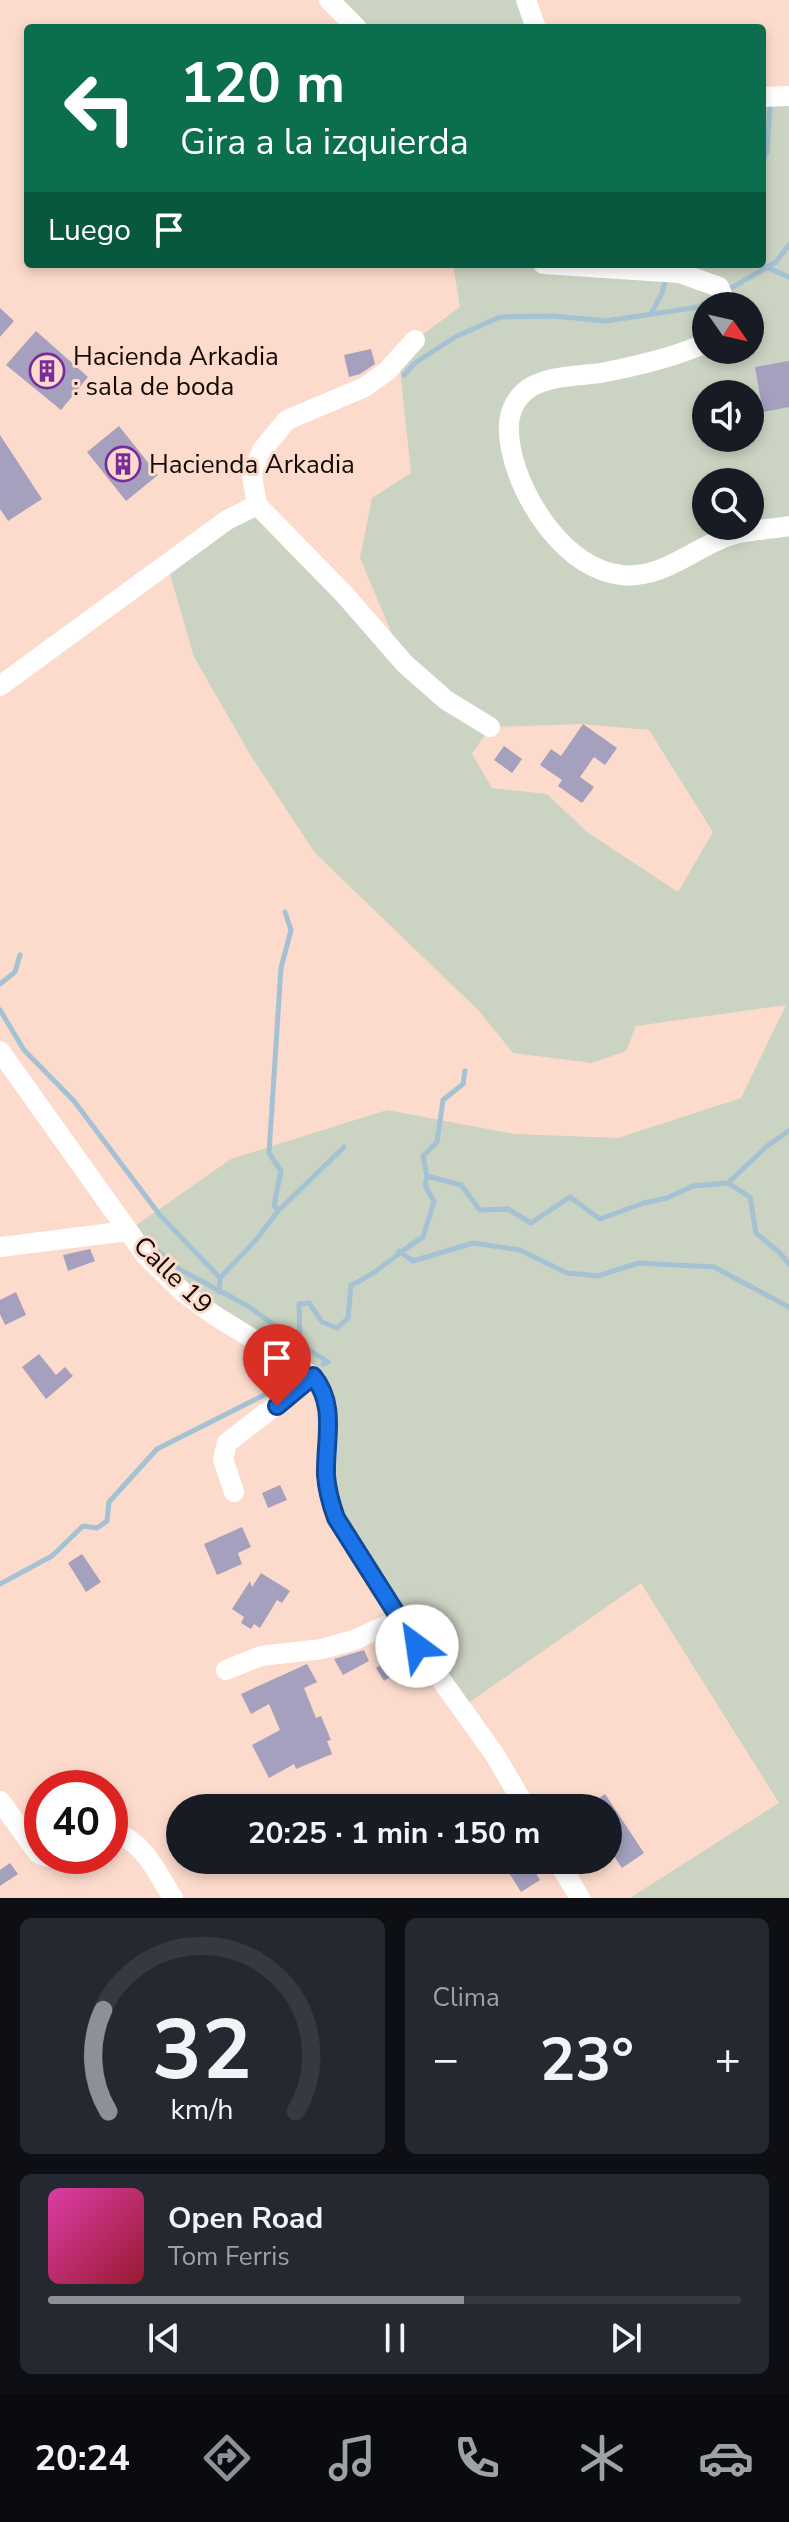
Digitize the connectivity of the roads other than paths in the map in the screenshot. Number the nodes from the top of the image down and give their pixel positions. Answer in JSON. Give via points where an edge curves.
{"nodes":[{"id":1,"x":329,"y":0,"type":"edge"},
{"id":2,"x":526,"y":0,"type":"edge"},
{"id":3,"x":353,"y":24,"type":"edge"},
{"id":4,"x":535,"y":24,"type":"edge"},
{"id":5,"x":789,"y":96,"type":"edge"},
{"id":6,"x":766,"y":97,"type":"edge"},
{"id":7,"x":604,"y":268,"type":"edge"},
{"id":8,"x":721,"y":292,"type":"edge"},
{"id":9,"x":415,"y":340,"type":"dead end"},
{"id":10,"x":692,"y":348,"type":"edge"},
{"id":11,"x":257,"y":505,"type":"junction"},
{"id":12,"x":789,"y":526,"type":"edge"},
{"id":13,"x":0,"y":686,"type":"edge"},
{"id":14,"x":490,"y":727,"type":"dead end"},
{"id":15,"x":0,"y":1051,"type":"edge"},
{"id":16,"x":128,"y":1231,"type":"junction"},
{"id":17,"x":0,"y":1247,"type":"edge"},
{"id":18,"x":313,"y":1376,"type":"junction"},
{"id":19,"x":234,"y":1492,"type":"dead end"},
{"id":20,"x":401,"y":1619,"type":"junction"},
{"id":21,"x":226,"y":1670,"type":"dead end"},
{"id":22,"x":518,"y":1794,"type":"edge"},
{"id":23,"x":0,"y":1801,"type":"edge"},
{"id":24,"x":24,"y":1834,"type":"edge"},
{"id":25,"x":128,"y":1840,"type":"edge"},
{"id":26,"x":565,"y":1874,"type":"edge"},
{"id":27,"x":173,"y":1898,"type":"edge"},
{"id":28,"x":580,"y":1898,"type":"edge"}],
"edges":[{"from":1,"to":3,"type":"street"},
{"from":2,"to":4,"type":"street"},
{"from":5,"to":6,"type":"street"},
{"from":7,"to":8,"type":"street","via":[[680,273]]},
{"from":9,"to":11,"type":"street","via":[[375,381],[287,420],[262,450],[252,476]]},
{"from":10,"to":12,"type":"street","via":[[606,372],[551,380],[525,392],[507,429],[524,492],[544,524],[575,553],[620,575],[662,569],[733,535]]},
{"from":11,"to":13,"type":"street","via":[[227,520]]},
{"from":11,"to":14,"type":"street","via":[[405,664],[446,700]]},
{"from":15,"to":16,"type":"street","name":"Calle 19"},
{"from":16,"to":17,"type":"street"},
{"from":16,"to":18,"type":"street","name":"Calle 19","via":[[184,1293]]},
{"from":18,"to":19,"type":"street","via":[[227,1443],[223,1459]]},
{"from":18,"to":20,"type":"street","via":[[329,1407],[329,1499]]},
{"from":20,"to":21,"type":"street","via":[[354,1640],[261,1656]]},
{"from":20,"to":22,"type":"street"},
{"from":23,"to":24,"type":"street"},
{"from":25,"to":27,"type":"street","via":[[140,1846]]},
{"from":26,"to":28,"type":"street"}]}
